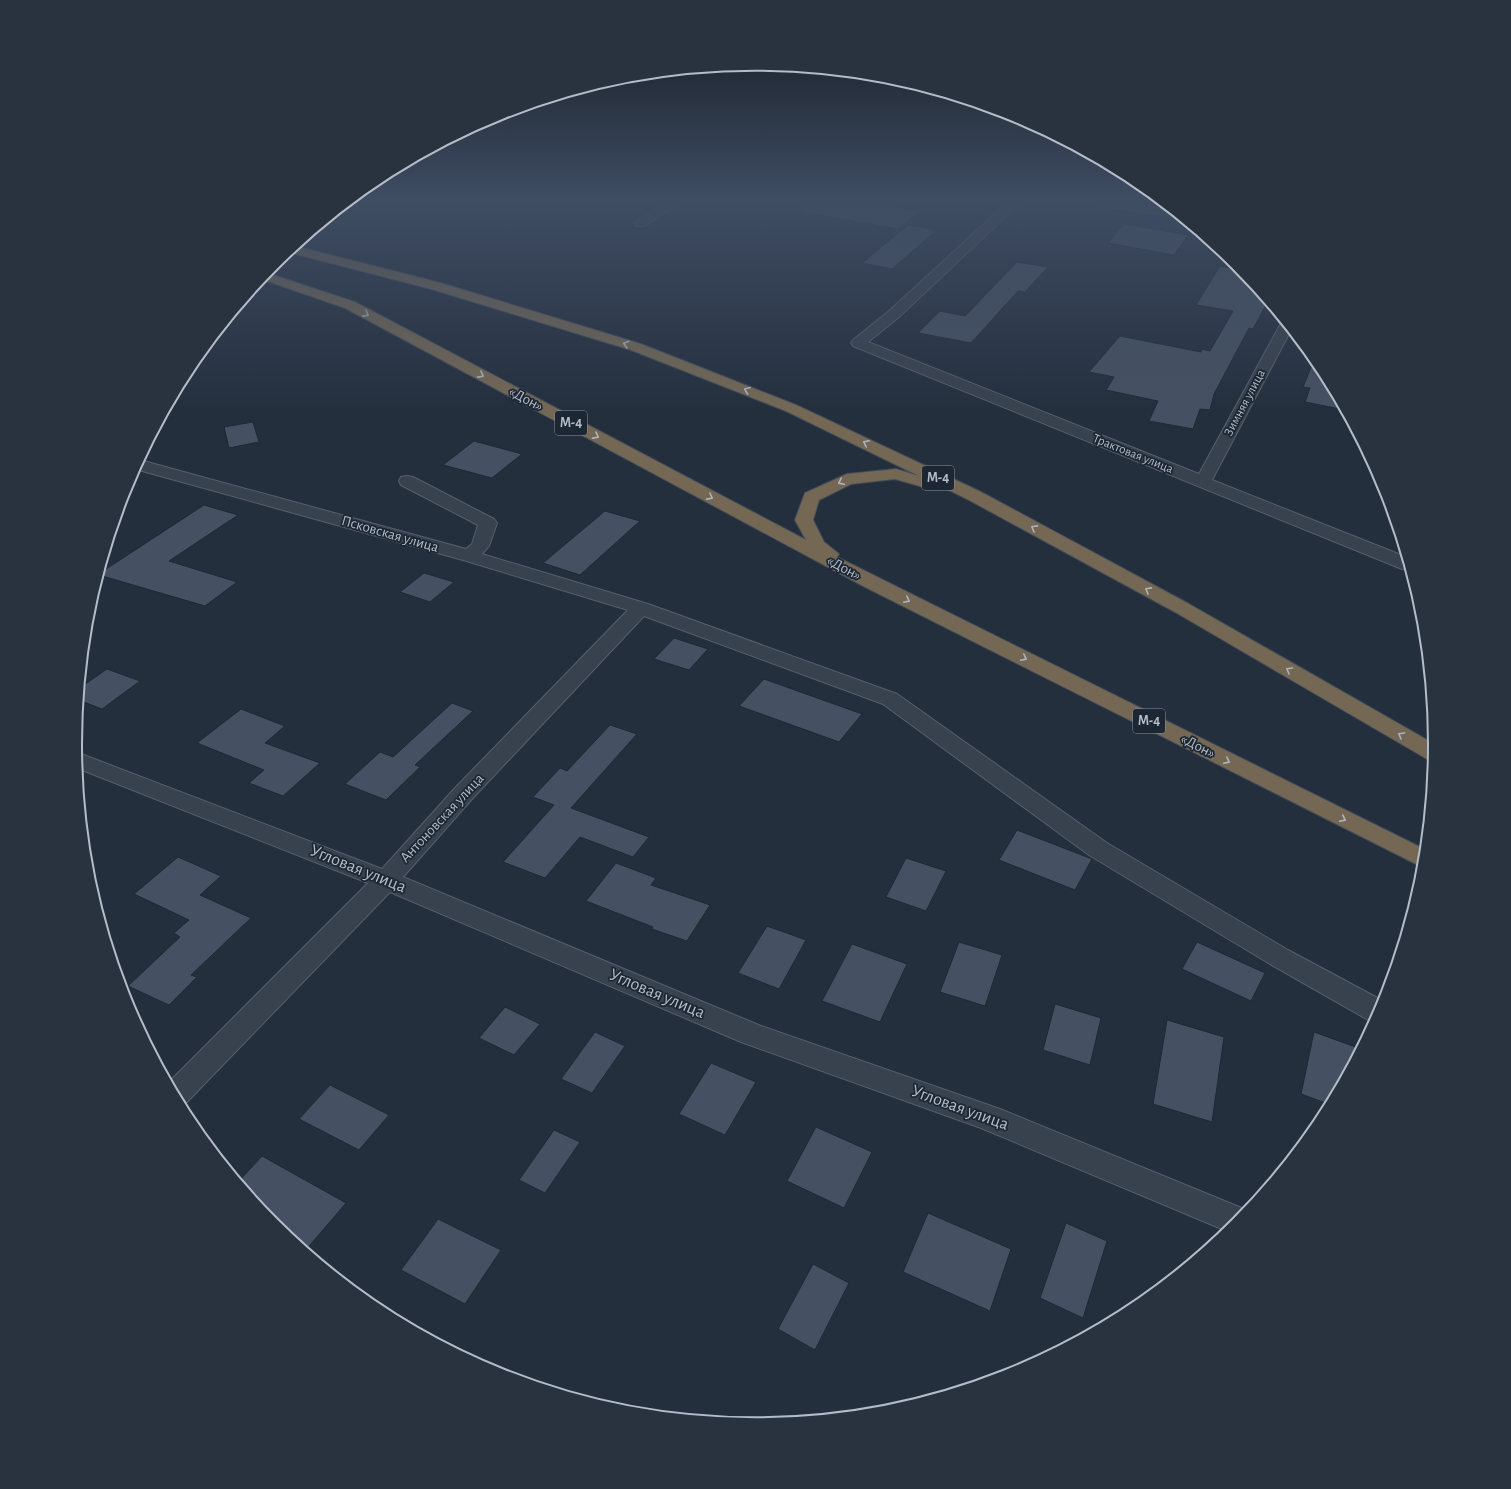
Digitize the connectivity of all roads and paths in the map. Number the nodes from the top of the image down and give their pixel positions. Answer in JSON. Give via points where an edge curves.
{"nodes":[{"id":1,"x":375,"y":270,"type":"edge"},
{"id":2,"x":941,"y":270,"type":"edge"},
{"id":3,"x":270,"y":278,"type":"edge"},
{"id":4,"x":1285,"y":328,"type":"edge"},
{"id":5,"x":143,"y":465,"type":"edge"},
{"id":6,"x":407,"y":481,"type":"dead end"},
{"id":7,"x":1203,"y":482,"type":"junction"},
{"id":8,"x":975,"y":496,"type":"junction"},
{"id":9,"x":469,"y":556,"type":"junction"},
{"id":10,"x":1404,"y":563,"type":"edge"},
{"id":11,"x":872,"y":583,"type":"junction"},
{"id":12,"x":641,"y":608,"type":"junction"},
{"id":13,"x":1429,"y":750,"type":"edge"},
{"id":14,"x":82,"y":761,"type":"edge"},
{"id":15,"x":1419,"y":857,"type":"edge"},
{"id":16,"x":386,"y":880,"type":"junction"},
{"id":17,"x":1374,"y":1010,"type":"edge"},
{"id":18,"x":179,"y":1091,"type":"edge"},
{"id":19,"x":1234,"y":1219,"type":"edge"}],
"edges":[{"from":8,"to":1,"type":"highway","number":"М-4","one_way":true,"via":[[792,408],[636,347],[436,286]]},
{"from":2,"to":7,"type":"street","name":"Трактовая улица","via":[[858,343]]},
{"from":3,"to":11,"type":"highway","name":"«Дон»","number":"М-4","one_way":true,"via":[[350,305]]},
{"from":4,"to":7,"type":"street","name":"Зимняя улица"},
{"from":5,"to":9,"type":"street","name":"Псковская улица"},
{"from":6,"to":9,"type":"street","via":[[488,523],[480,546]]},
{"from":7,"to":10,"type":"street","name":"Трактовая улица"},
{"from":8,"to":11,"type":"highway","number":"М-4","one_way":true,"via":[[896,474],[847,479],[811,498],[804,520],[817,545]]},
{"from":13,"to":8,"type":"highway","number":"М-4","one_way":true,"via":[[1182,608]]},
{"from":9,"to":12,"type":"street","name":"Псковская улица"},
{"from":11,"to":15,"type":"highway","name":"«Дон»","number":"М-4","one_way":true},
{"from":12,"to":16,"type":"street","name":"Антоновская улица","via":[[464,793]]},
{"from":12,"to":17,"type":"street","name":"Псковская улица","via":[[890,699],[1098,849],[1279,957]]},
{"from":14,"to":16,"type":"street","name":"Угловая улица"},
{"from":16,"to":18,"type":"street","name":"Антоновская улица"},
{"from":16,"to":19,"type":"street","name":"Угловая улица","via":[[751,1034],[990,1118]]}]}
